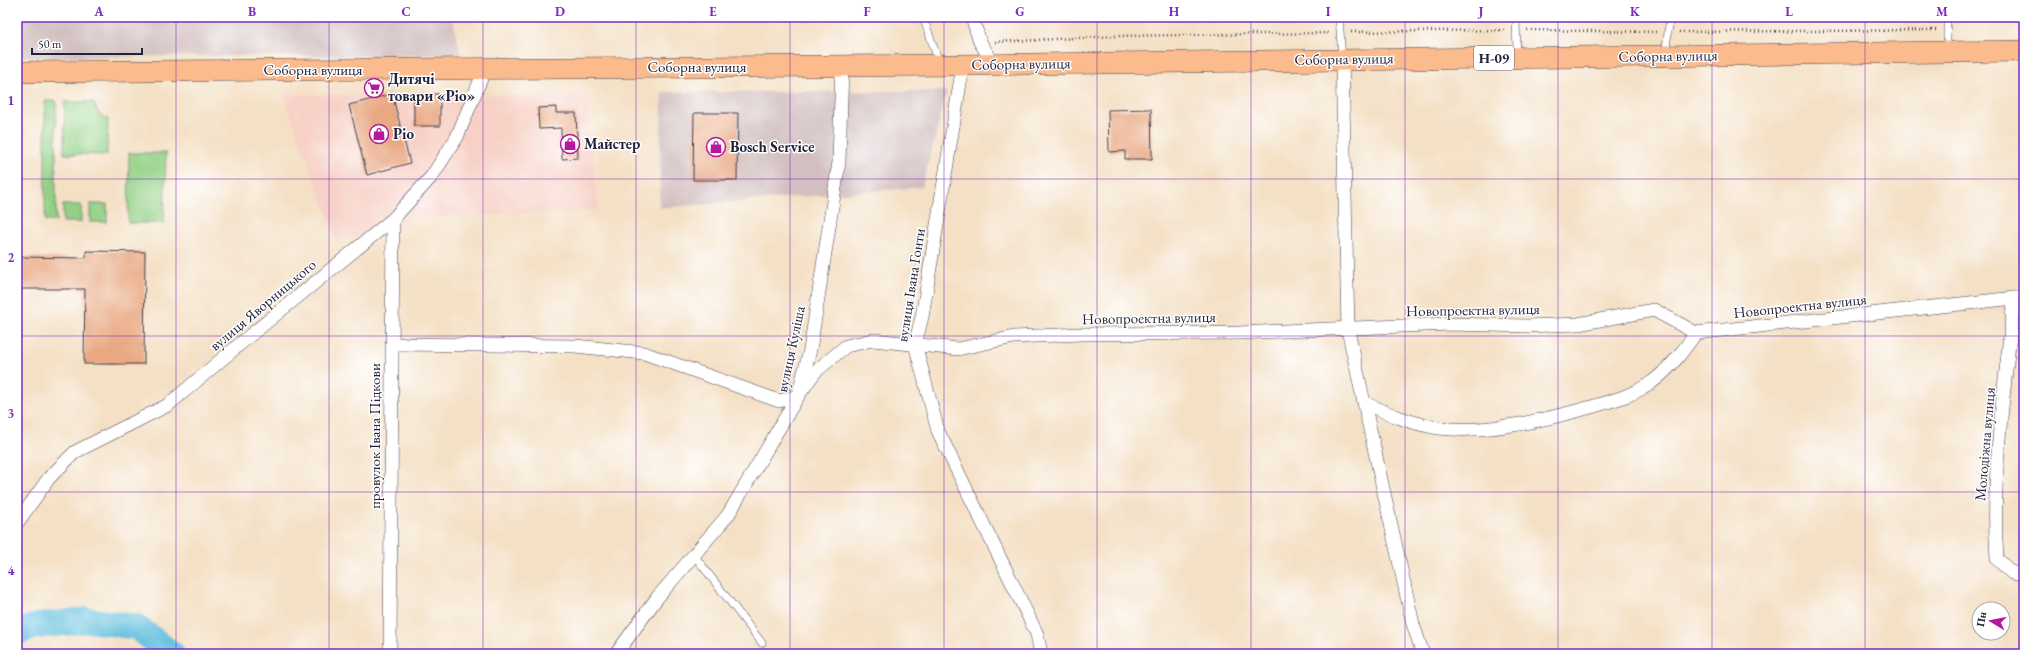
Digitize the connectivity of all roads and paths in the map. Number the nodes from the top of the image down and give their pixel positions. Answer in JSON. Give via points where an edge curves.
{"nodes":[{"id":1,"x":923,"y":17,"type":"edge"},
{"id":2,"x":972,"y":17,"type":"edge"},
{"id":3,"x":1339,"y":17,"type":"edge"},
{"id":4,"x":1516,"y":17,"type":"edge"},
{"id":5,"x":1670,"y":17,"type":"edge"},
{"id":6,"x":1947,"y":17,"type":"edge"},
{"id":7,"x":1517,"y":30,"type":"junction"},
{"id":8,"x":1947,"y":30,"type":"junction"},
{"id":9,"x":1339,"y":32,"type":"junction"},
{"id":10,"x":1668,"y":32,"type":"junction"},
{"id":11,"x":980,"y":42,"type":"junction"},
{"id":12,"x":2024,"y":51,"type":"edge"},
{"id":13,"x":1947,"y":52,"type":"junction"},
{"id":14,"x":1665,"y":57,"type":"junction"},
{"id":15,"x":1342,"y":58,"type":"junction"},
{"id":16,"x":1517,"y":58,"type":"junction"},
{"id":17,"x":940,"y":64,"type":"junction"},
{"id":18,"x":994,"y":64,"type":"junction"},
{"id":19,"x":963,"y":65,"type":"junction"},
{"id":20,"x":842,"y":66,"type":"junction"},
{"id":21,"x":485,"y":69,"type":"junction"},
{"id":22,"x":17,"y":72,"type":"edge"},
{"id":23,"x":392,"y":219,"type":"junction"},
{"id":24,"x":2019,"y":299,"type":"edge"},
{"id":25,"x":1348,"y":330,"type":"junction"},
{"id":26,"x":1696,"y":333,"type":"junction"},
{"id":27,"x":392,"y":344,"type":"junction"},
{"id":28,"x":915,"y":344,"type":"junction"},
{"id":29,"x":798,"y":396,"type":"junction"},
{"id":30,"x":1365,"y":403,"type":"junction"},
{"id":31,"x":17,"y":522,"type":"edge"},
{"id":32,"x":694,"y":555,"type":"junction"},
{"id":33,"x":2024,"y":575,"type":"edge"},
{"id":34,"x":762,"y":644,"type":"dead end"},
{"id":35,"x":390,"y":654,"type":"edge"},
{"id":36,"x":616,"y":654,"type":"edge"},
{"id":37,"x":1041,"y":654,"type":"edge"},
{"id":38,"x":1423,"y":654,"type":"edge"}],
"edges":[{"from":1,"to":17,"type":"lane"},
{"from":2,"to":11,"type":"street"},
{"from":3,"to":9,"type":"lane"},
{"from":4,"to":7,"type":"lane"},
{"from":5,"to":10,"type":"lane"},
{"from":6,"to":8,"type":"lane"},
{"from":7,"to":9,"type":"path"},
{"from":7,"to":10,"type":"path"},
{"from":7,"to":16,"type":"lane"},
{"from":8,"to":10,"type":"path"},
{"from":8,"to":13,"type":"lane"},
{"from":9,"to":11,"type":"path","via":[[1117,36]]},
{"from":9,"to":15,"type":"lane"},
{"from":10,"to":14,"type":"lane"},
{"from":11,"to":18,"type":"street"},
{"from":12,"to":13,"type":"main road","name":"Соборна вулиця","number":"Н-09"},
{"from":13,"to":14,"type":"main road","name":"Соборна вулиця","number":"Н-09"},
{"from":14,"to":16,"type":"main road","name":"Соборна вулиця","number":"Н-09"},
{"from":15,"to":16,"type":"main road","name":"Соборна вулиця","number":"Н-09"},
{"from":15,"to":18,"type":"main road","name":"Соборна вулиця","number":"Н-09"},
{"from":15,"to":25,"type":"street"},
{"from":17,"to":19,"type":"main road","name":"Соборна вулиця","number":"Н-09"},
{"from":17,"to":20,"type":"main road","name":"Соборна вулиця","number":"Н-09"},
{"from":18,"to":19,"type":"main road","name":"Соборна вулиця","number":"Н-09"},
{"from":19,"to":28,"type":"street","name":"вулиця Івана Гонти","via":[[922,317]]},
{"from":20,"to":21,"type":"main road","name":"Соборна вулиця","number":"Н-09"},
{"from":20,"to":29,"type":"street","name":"вулиця Куліша","via":[[839,162],[810,350]]},
{"from":21,"to":22,"type":"main road","name":"Соборна вулиця","number":"Н-09"},
{"from":21,"to":23,"type":"street","name":"вулиця Яворницького","via":[[457,137],[432,176]]},
{"from":23,"to":27,"type":"street","name":"провулок Івана Підкови"},
{"from":23,"to":31,"type":"street","name":"вулиця Яворницького","via":[[168,405],[75,452],[49,478]]},
{"from":24,"to":26,"type":"street","name":"Новопроектна вулиця"},
{"from":24,"to":33,"type":"street","name":"Молодіжна вулиця","via":[[1998,460],[1995,523],[1997,559],[2012,573]]},
{"from":25,"to":26,"type":"street","name":"Новопроектна вулиця","via":[[1450,324],[1578,324],[1654,310]]},
{"from":25,"to":28,"type":"street","name":"Новопроектна вулиця","via":[[1014,337],[958,349]]},
{"from":25,"to":30,"type":"street"},
{"from":26,"to":30,"type":"street","via":[[1679,358],[1652,383],[1619,399],[1515,426],[1441,428],[1418,424]]},
{"from":27,"to":29,"type":"street","via":[[575,346],[644,353],[779,401]]},
{"from":27,"to":35,"type":"street","name":"провулок Івана Підкови"},
{"from":28,"to":29,"type":"street","name":"Новопроектна вулиця","via":[[873,340],[846,346],[815,372]]},
{"from":28,"to":37,"type":"street","name":"вулиця Івана Гонти","via":[[938,431],[1037,634]]},
{"from":29,"to":32,"type":"street","name":"вулиця Куліша","via":[[728,515]]},
{"from":30,"to":38,"type":"street","via":[[1413,624]]},
{"from":32,"to":34,"type":"lane"},
{"from":32,"to":36,"type":"street","name":"вулиця Куліша","via":[[657,598]]}]}
